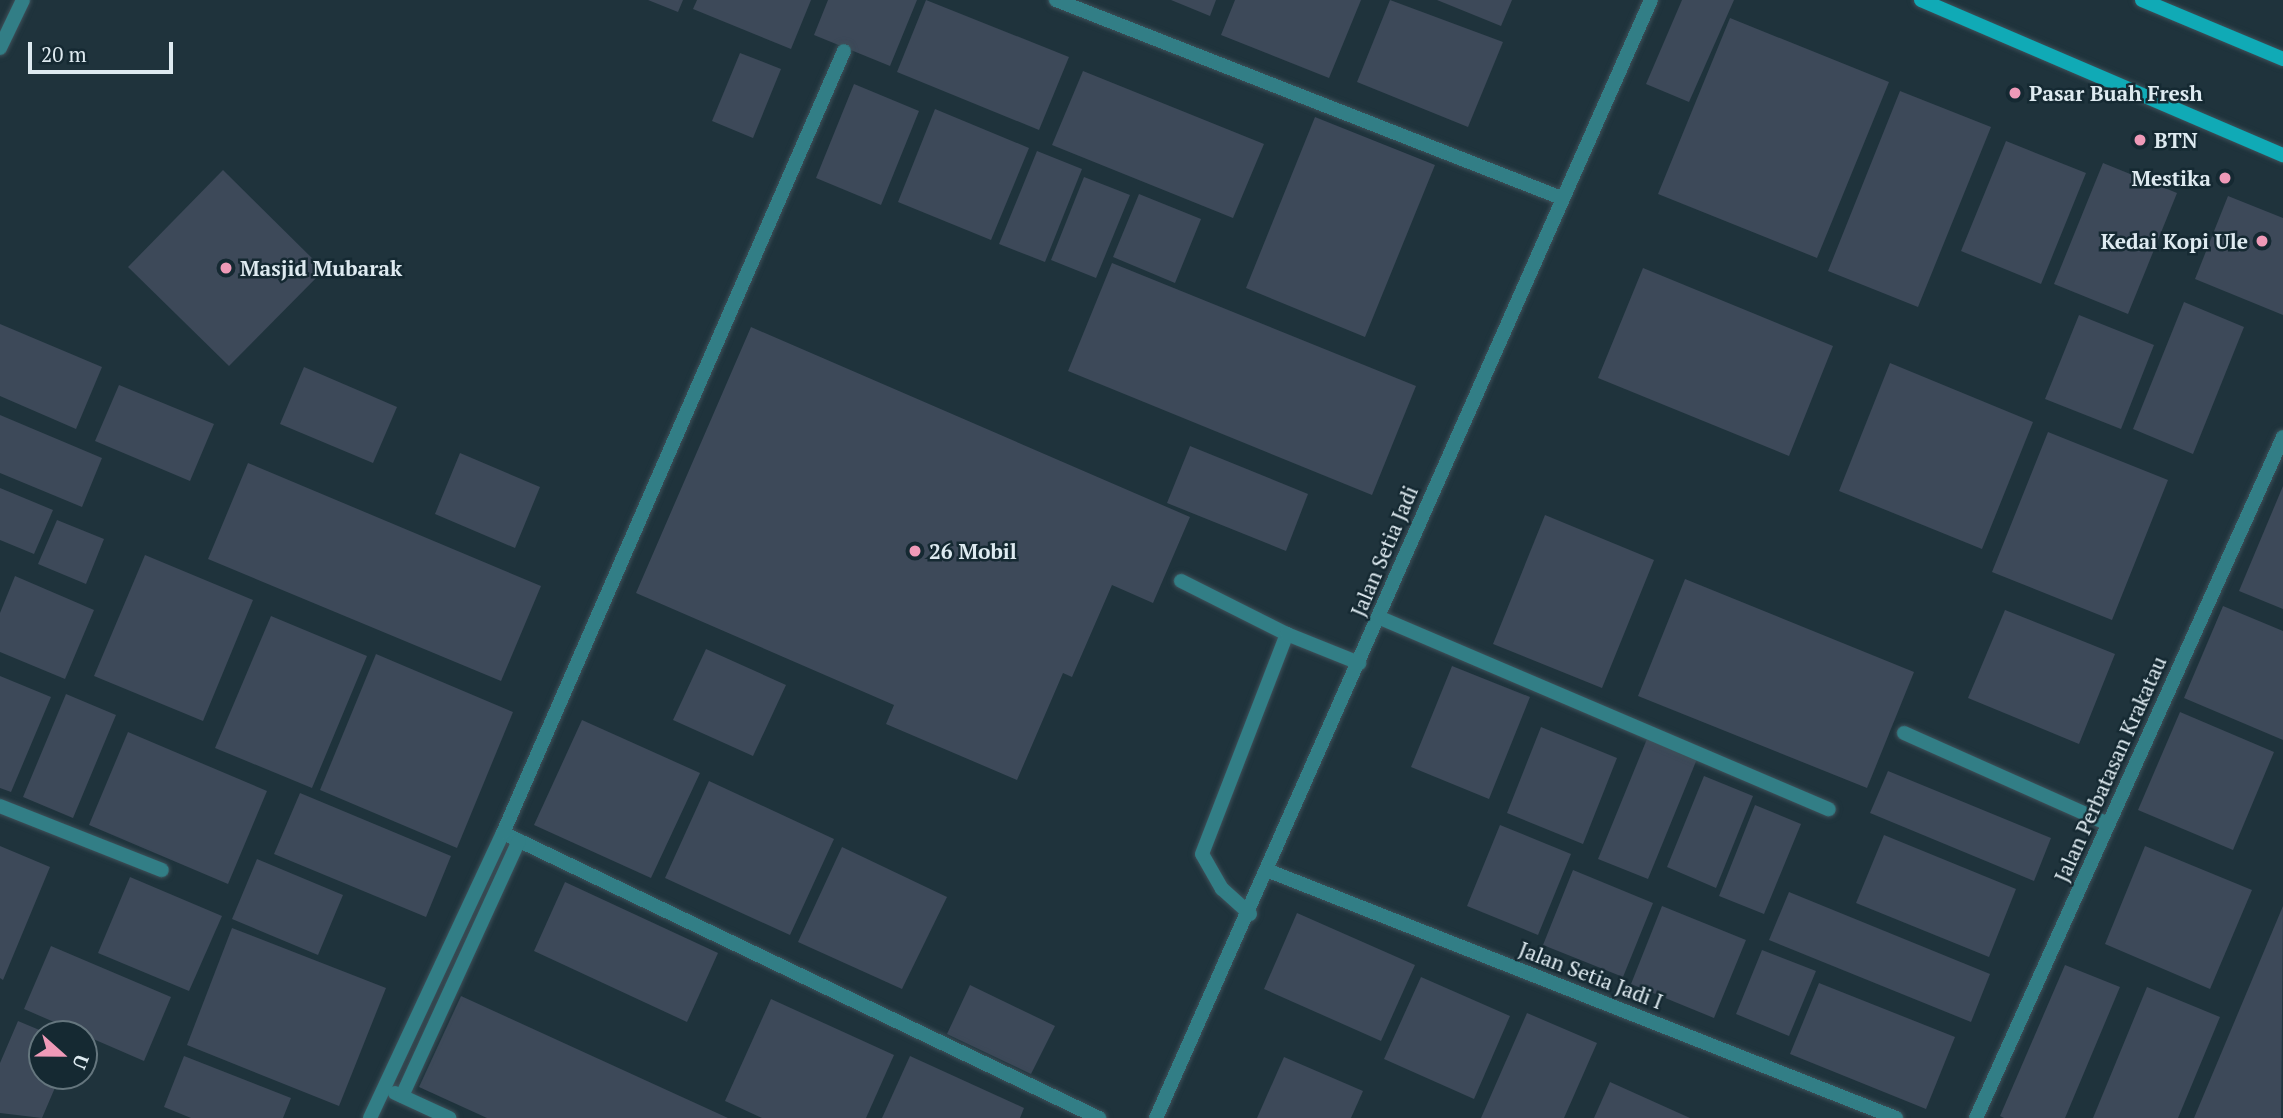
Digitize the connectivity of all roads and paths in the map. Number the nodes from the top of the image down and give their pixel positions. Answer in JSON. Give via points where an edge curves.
{"nodes":[{"id":1,"x":23,"y":0,"type":"edge"},
{"id":2,"x":1056,"y":0,"type":"edge"},
{"id":3,"x":1651,"y":0,"type":"edge"},
{"id":4,"x":1921,"y":0,"type":"edge"},
{"id":5,"x":2142,"y":0,"type":"edge"},
{"id":6,"x":0,"y":48,"type":"edge"},
{"id":7,"x":844,"y":51,"type":"dead end"},
{"id":8,"x":2283,"y":59,"type":"edge"},
{"id":9,"x":2283,"y":155,"type":"edge"},
{"id":10,"x":1559,"y":197,"type":"junction"},
{"id":11,"x":2283,"y":437,"type":"edge"},
{"id":12,"x":1181,"y":581,"type":"dead end"},
{"id":13,"x":1378,"y":617,"type":"junction"},
{"id":14,"x":1287,"y":634,"type":"junction"},
{"id":15,"x":1359,"y":663,"type":"junction"},
{"id":16,"x":1904,"y":733,"type":"dead end"},
{"id":17,"x":0,"y":806,"type":"edge"},
{"id":18,"x":1829,"y":809,"type":"dead end"},
{"id":19,"x":2108,"y":824,"type":"junction"},
{"id":20,"x":503,"y":834,"type":"junction"},
{"id":21,"x":519,"y":841,"type":"junction"},
{"id":22,"x":162,"y":870,"type":"dead end"},
{"id":23,"x":1269,"y":871,"type":"junction"},
{"id":24,"x":1250,"y":914,"type":"junction"},
{"id":25,"x":384,"y":1087,"type":"junction"},
{"id":26,"x":402,"y":1096,"type":"junction"},
{"id":27,"x":370,"y":1118,"type":"edge"},
{"id":28,"x":449,"y":1118,"type":"edge"},
{"id":29,"x":1099,"y":1118,"type":"edge"},
{"id":30,"x":1156,"y":1118,"type":"edge"},
{"id":31,"x":1896,"y":1118,"type":"edge"},
{"id":32,"x":1976,"y":1118,"type":"edge"}],
"edges":[{"from":1,"to":6,"type":"street"},
{"from":2,"to":10,"type":"street"},
{"from":3,"to":10,"type":"street","name":"Jalan Setia Jadi"},
{"from":4,"to":9,"type":"main road"},
{"from":5,"to":8,"type":"main road"},
{"from":7,"to":20,"type":"street"},
{"from":10,"to":13,"type":"street","name":"Jalan Setia Jadi"},
{"from":11,"to":19,"type":"street","name":"Jalan Perbatasan Krakatau"},
{"from":12,"to":14,"type":"street"},
{"from":13,"to":15,"type":"street","name":"Jalan Setia Jadi"},
{"from":13,"to":18,"type":"street"},
{"from":14,"to":15,"type":"street"},
{"from":14,"to":24,"type":"street","via":[[1202,854],[1222,889]]},
{"from":15,"to":23,"type":"street","name":"Jalan Setia Jadi"},
{"from":16,"to":19,"type":"street"},
{"from":17,"to":22,"type":"street"},
{"from":19,"to":32,"type":"street","name":"Jalan Perbatasan Krakatau"},
{"from":20,"to":21,"type":"street"},
{"from":20,"to":25,"type":"street"},
{"from":21,"to":26,"type":"street"},
{"from":21,"to":29,"type":"street"},
{"from":23,"to":24,"type":"street","name":"Jalan Setia Jadi"},
{"from":23,"to":31,"type":"street","name":"Jalan Setia Jadi I"},
{"from":24,"to":30,"type":"street","name":"Jalan Setia Jadi"},
{"from":25,"to":26,"type":"street"},
{"from":25,"to":27,"type":"street"},
{"from":26,"to":28,"type":"street"}]}
